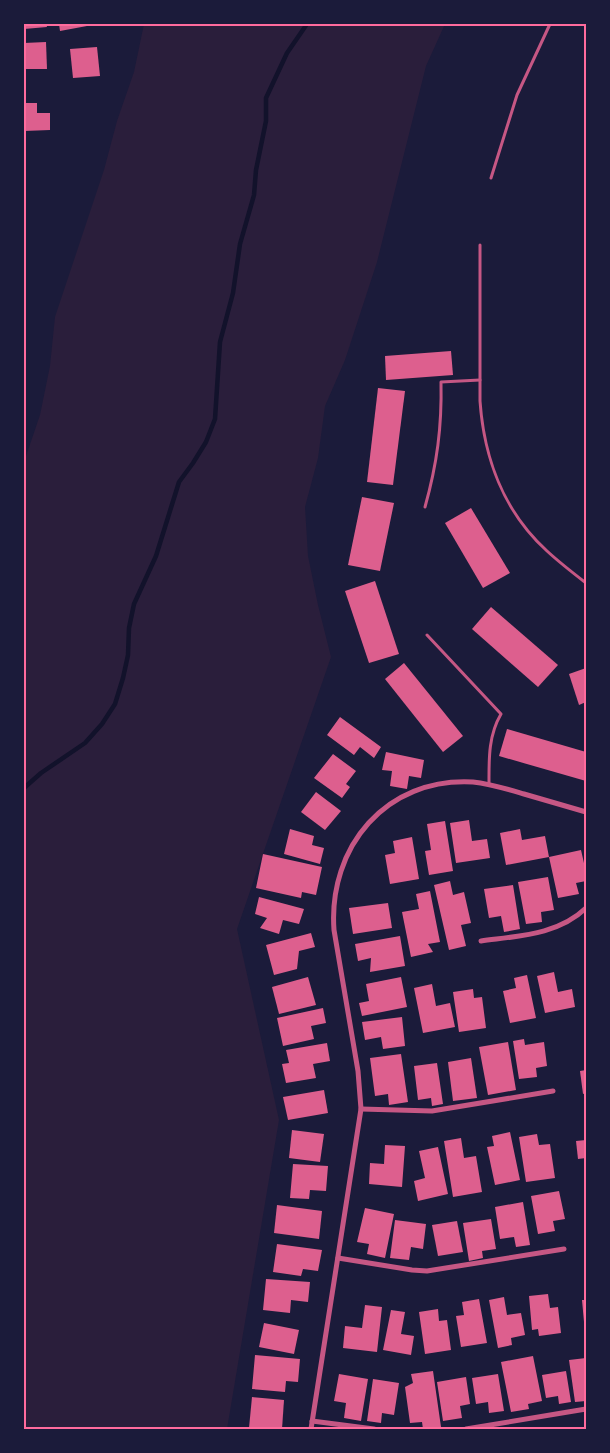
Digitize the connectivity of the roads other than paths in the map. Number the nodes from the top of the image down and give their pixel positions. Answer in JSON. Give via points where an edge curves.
{"nodes":[{"id":1,"x":550,"y":24,"type":"edge"},
{"id":2,"x":491,"y":178,"type":"dead end"},
{"id":3,"x":480,"y":245,"type":"dead end"},
{"id":4,"x":480,"y":380,"type":"junction"},
{"id":5,"x":424,"y":506,"type":"dead end"},
{"id":6,"x":586,"y":583,"type":"edge"},
{"id":7,"x":427,"y":635,"type":"dead end"},
{"id":8,"x":489,"y":784,"type":"junction"},
{"id":9,"x":586,"y":812,"type":"edge"},
{"id":10,"x":586,"y":908,"type":"edge"},
{"id":11,"x":481,"y":941,"type":"dead end"},
{"id":12,"x":553,"y":1091,"type":"dead end"},
{"id":13,"x":361,"y":1109,"type":"junction"},
{"id":14,"x":564,"y":1249,"type":"dead end"},
{"id":15,"x":338,"y":1258,"type":"junction"},
{"id":16,"x":586,"y":1409,"type":"edge"},
{"id":17,"x":312,"y":1420,"type":"junction"},
{"id":18,"x":311,"y":1429,"type":"edge"},
{"id":19,"x":374,"y":1429,"type":"edge"},
{"id":20,"x":466,"y":1429,"type":"edge"}],
"edges":[{"from":1,"to":2,"type":"lane","via":[[516,95]]},
{"from":3,"to":4,"type":"lane"},
{"from":4,"to":5,"type":"lane","via":[[441,382],[439,445]]},
{"from":4,"to":6,"type":"lane","via":[[482,425],[503,494],[530,534]]},
{"from":7,"to":8,"type":"lane","via":[[501,714],[490,746]]},
{"from":8,"to":9,"type":"street"},
{"from":8,"to":13,"type":"street","via":[[443,784],[399,799],[364,829],[350,848],[341,869],[334,899],[334,930],[358,1071]]},
{"from":10,"to":11,"type":"street","via":[[553,929]]},
{"from":12,"to":13,"type":"street","via":[[437,1110]]},
{"from":13,"to":15,"type":"street"},
{"from":14,"to":15,"type":"street","via":[[427,1271]]},
{"from":15,"to":17,"type":"street"},
{"from":16,"to":20,"type":"street"},
{"from":17,"to":18,"type":"street"},
{"from":17,"to":19,"type":"street"}]}
